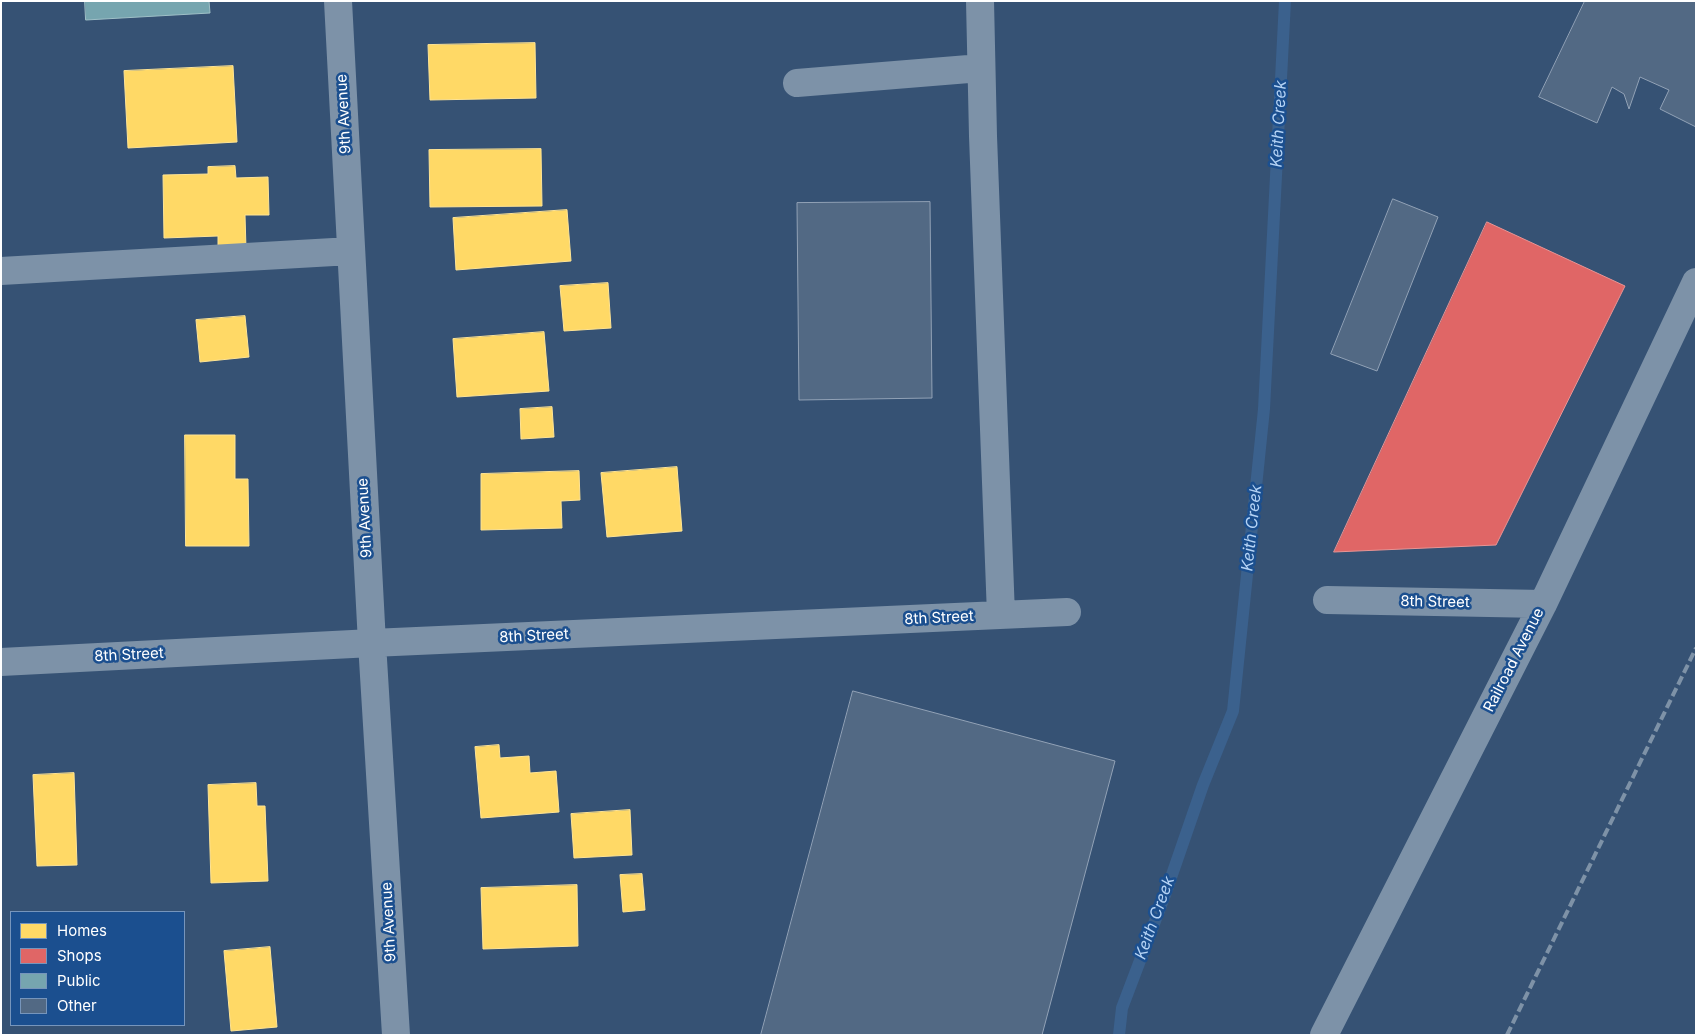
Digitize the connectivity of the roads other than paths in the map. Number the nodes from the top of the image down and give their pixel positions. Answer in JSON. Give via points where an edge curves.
{"nodes":[{"id":1,"x":338,"y":1,"type":"edge"},
{"id":2,"x":980,"y":1,"type":"edge"},
{"id":3,"x":981,"y":68,"type":"junction"},
{"id":4,"x":797,"y":83,"type":"dead end"},
{"id":5,"x":351,"y":251,"type":"junction"},
{"id":6,"x":1,"y":271,"type":"edge"},
{"id":7,"x":1696,"y":282,"type":"edge"},
{"id":8,"x":1327,"y":600,"type":"dead end"},
{"id":9,"x":1543,"y":604,"type":"junction"},
{"id":10,"x":1067,"y":612,"type":"dead end"},
{"id":11,"x":1001,"y":615,"type":"junction"},
{"id":12,"x":372,"y":643,"type":"junction"},
{"id":13,"x":1,"y":662,"type":"edge"},
{"id":14,"x":396,"y":1035,"type":"edge"},
{"id":15,"x":1324,"y":1035,"type":"edge"}],
"edges":[{"from":1,"to":5,"type":"street","name":"9th Avenue"},
{"from":2,"to":3,"type":"street"},
{"from":3,"to":4,"type":"street"},
{"from":3,"to":11,"type":"street"},
{"from":5,"to":6,"type":"street"},
{"from":5,"to":12,"type":"street","name":"9th Avenue"},
{"from":7,"to":9,"type":"street","name":"Railroad Avenue"},
{"from":8,"to":9,"type":"street","name":"8th Street"},
{"from":9,"to":15,"type":"street","name":"Railroad Avenue"},
{"from":10,"to":11,"type":"street","name":"8th Street"},
{"from":11,"to":12,"type":"street","name":"8th Street"},
{"from":12,"to":13,"type":"street","name":"8th Street"},
{"from":12,"to":14,"type":"street","name":"9th Avenue"}]}
